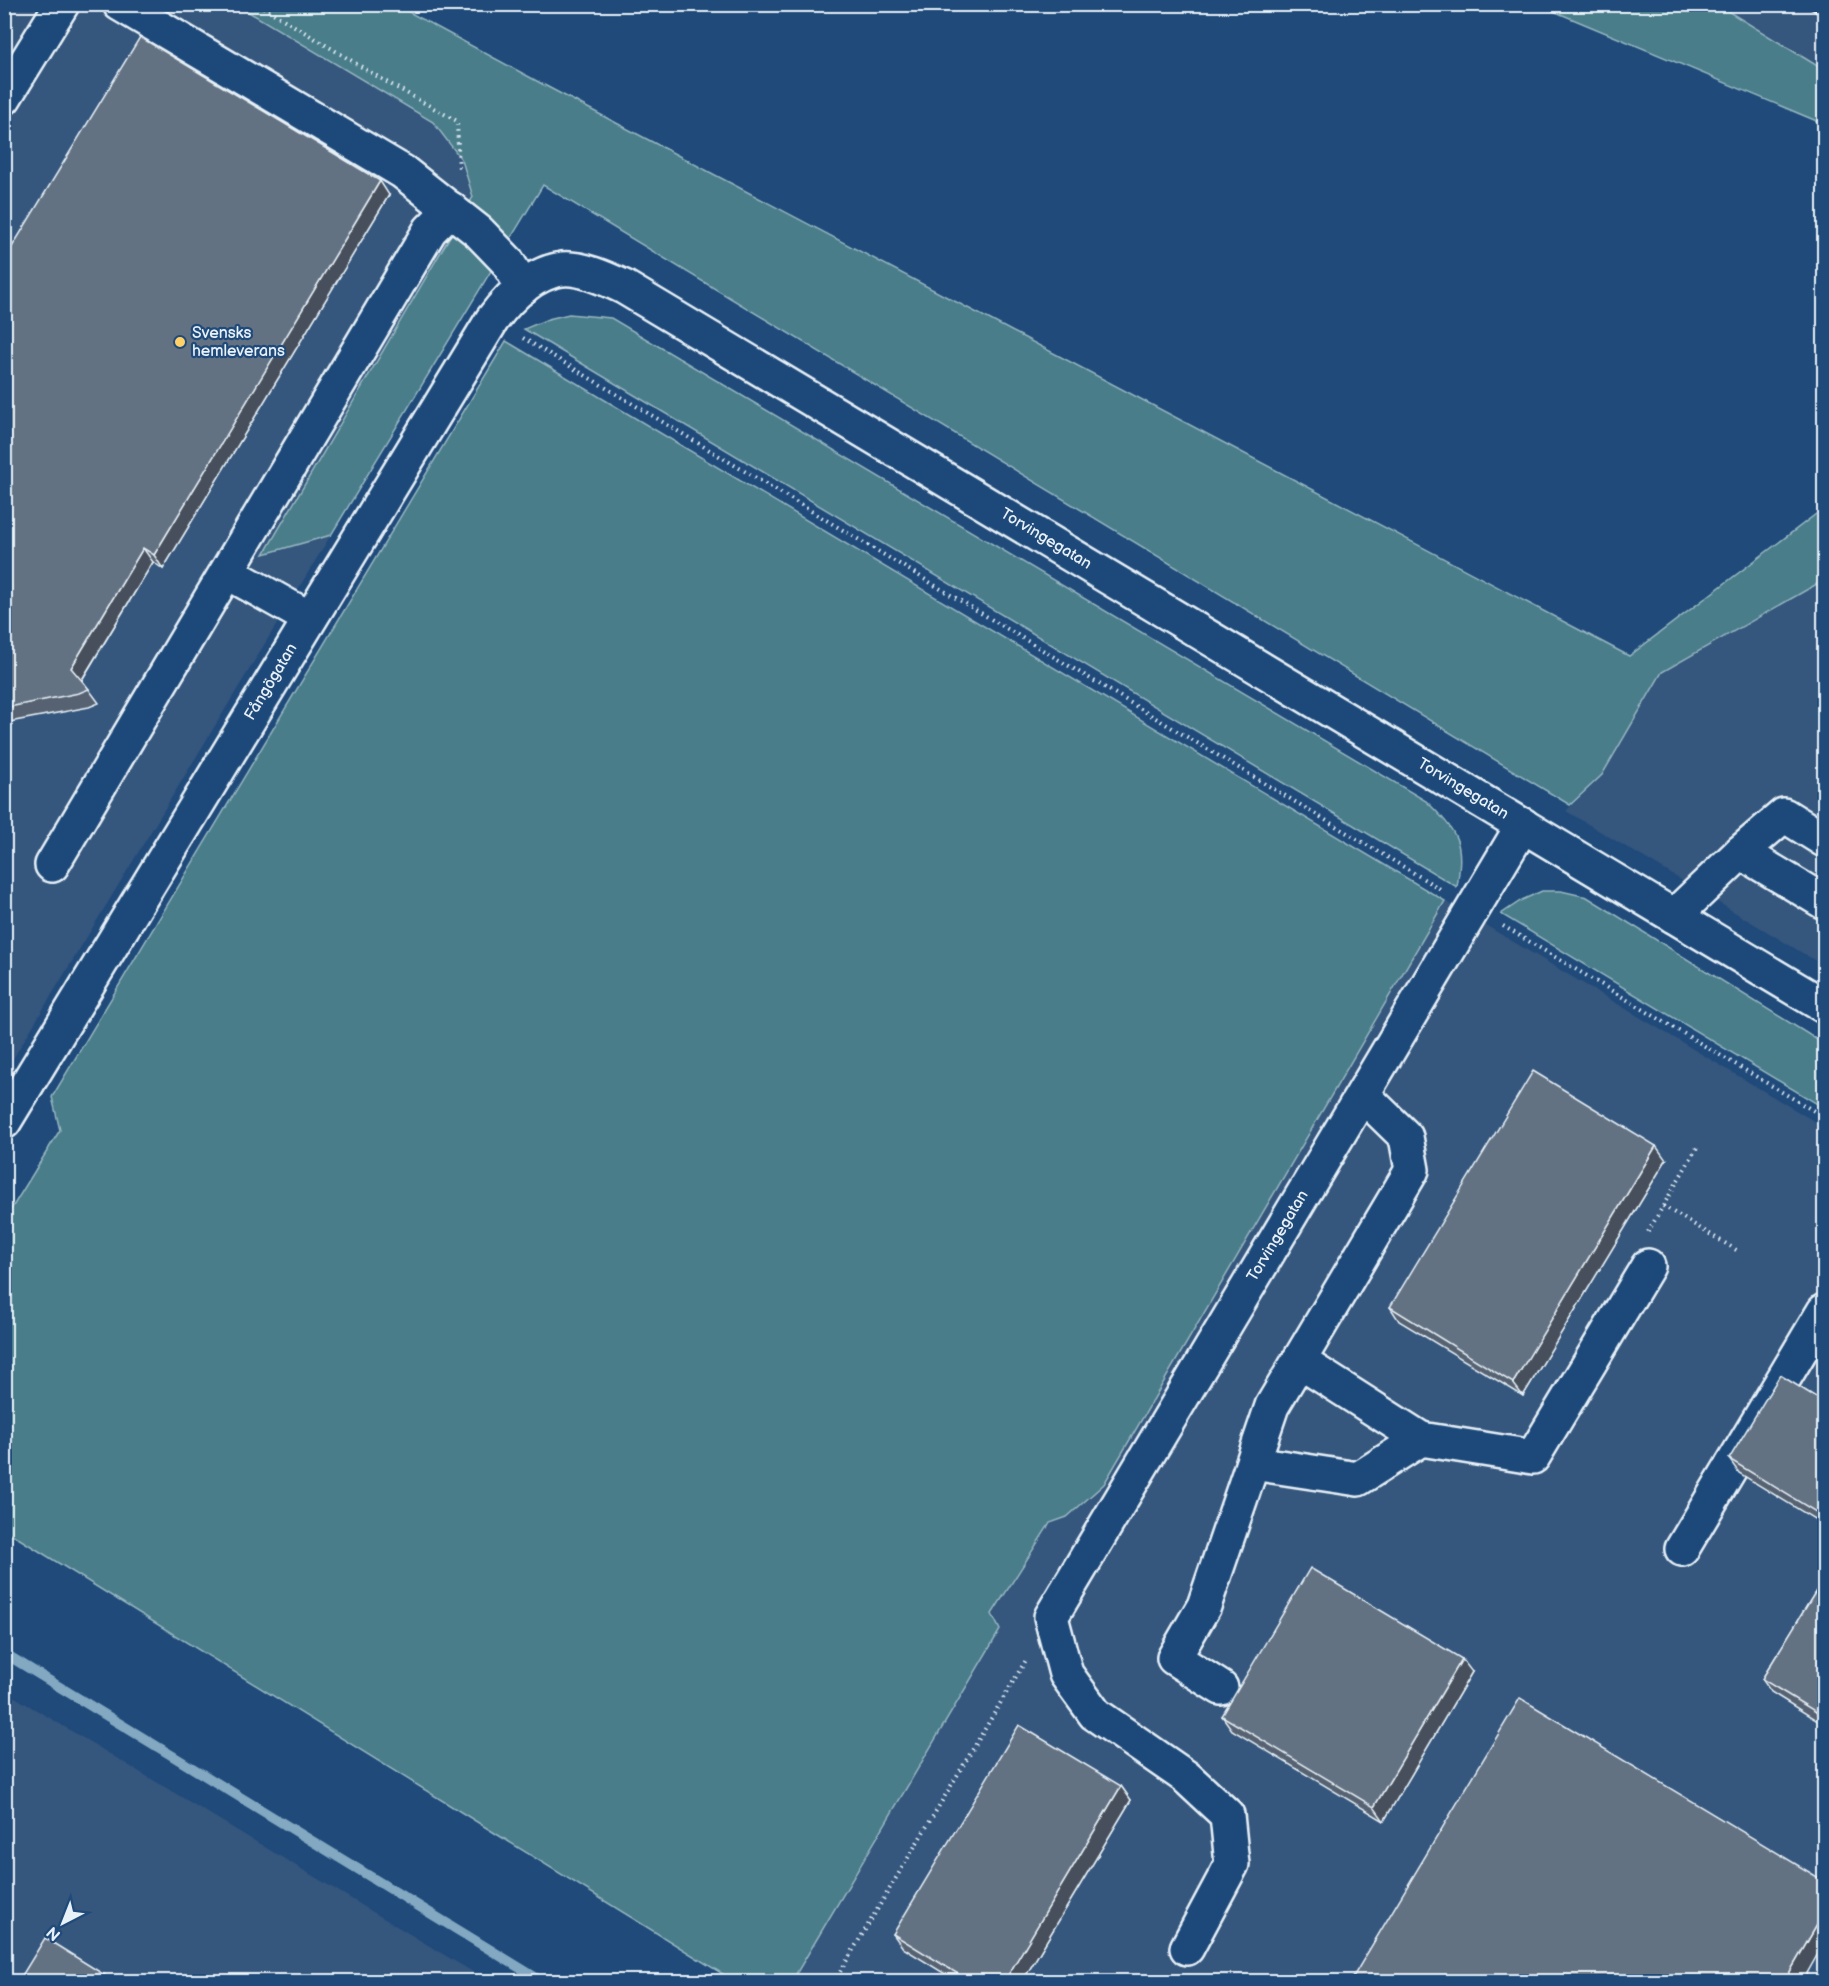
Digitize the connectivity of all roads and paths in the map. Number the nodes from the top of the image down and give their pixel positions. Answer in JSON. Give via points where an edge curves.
{"nodes":[{"id":1,"x":62,"y":4,"type":"edge"},
{"id":2,"x":120,"y":4,"type":"edge"},
{"id":3,"x":258,"y":4,"type":"edge"},
{"id":4,"x":4,"y":98,"type":"edge"},
{"id":5,"x":451,"y":208,"type":"junction"},
{"id":6,"x":563,"y":269,"type":"joint"},
{"id":7,"x":523,"y":287,"type":"junction"},
{"id":8,"x":492,"y":320,"type":"junction"},
{"id":9,"x":227,"y":572,"type":"junction"},
{"id":10,"x":309,"y":618,"type":"junction"},
{"id":11,"x":1523,"y":825,"type":"junction"},
{"id":12,"x":1824,"y":840,"type":"edge"},
{"id":13,"x":1741,"y":852,"type":"junction"},
{"id":14,"x":52,"y":865,"type":"dead end"},
{"id":15,"x":1824,"y":902,"type":"edge"},
{"id":16,"x":1473,"y":909,"type":"junction"},
{"id":17,"x":1674,"y":916,"type":"junction"},
{"id":18,"x":1824,"y":1006,"type":"edge"},
{"id":19,"x":1363,"y":1095,"type":"junction"},
{"id":20,"x":1824,"y":1118,"type":"edge"},
{"id":21,"x":4,"y":1122,"type":"edge"},
{"id":22,"x":1700,"y":1144,"type":"dead end"},
{"id":23,"x":1664,"y":1206,"type":"junction"},
{"id":24,"x":1738,"y":1251,"type":"dead end"},
{"id":25,"x":1648,"y":1266,"type":"joint"},
{"id":26,"x":1824,"y":1311,"type":"edge"},
{"id":27,"x":1299,"y":1362,"type":"junction"},
{"id":28,"x":1421,"y":1439,"type":"junction"},
{"id":29,"x":1253,"y":1463,"type":"junction"},
{"id":30,"x":1682,"y":1549,"type":"dead end"},
{"id":31,"x":1052,"y":1617,"type":"junction"},
{"id":32,"x":1221,"y":1688,"type":"dead end"},
{"id":33,"x":1187,"y":1948,"type":"dead end"},
{"id":34,"x":834,"y":1982,"type":"edge"}],
"edges":[{"from":1,"to":4,"type":"street"},
{"from":2,"to":5,"type":"street","via":[[403,172]]},
{"from":3,"to":5,"type":"path","via":[[457,121],[460,167]]},
{"from":5,"to":7,"type":"street","via":[[507,261]]},
{"from":5,"to":9,"type":"street","via":[[430,230]]},
{"from":6,"to":7,"type":"street","name":"Fångögatan","via":[[541,275]]},
{"from":6,"to":11,"type":"street","name":"Torvingegatan","via":[[594,274],[624,287]]},
{"from":7,"to":8,"type":"street","name":"Fångögatan"},
{"from":8,"to":10,"type":"street","name":"Fångögatan"},
{"from":8,"to":16,"type":"path"},
{"from":9,"to":10,"type":"street"},
{"from":9,"to":14,"type":"street"},
{"from":10,"to":21,"type":"street","name":"Fångögatan"},
{"from":11,"to":16,"type":"street","name":"Torvingegatan"},
{"from":11,"to":17,"type":"street","name":"Torvingegatan"},
{"from":12,"to":13,"type":"street","via":[[1784,815]]},
{"from":13,"to":15,"type":"street"},
{"from":13,"to":17,"type":"street"},
{"from":16,"to":19,"type":"street","name":"Torvingegatan"},
{"from":16,"to":20,"type":"path"},
{"from":17,"to":18,"type":"street","name":"Torvingegatan"},
{"from":19,"to":27,"type":"street","via":[[1406,1137],[1412,1170]]},
{"from":19,"to":31,"type":"street","name":"Torvingegatan"},
{"from":22,"to":23,"type":"path"},
{"from":23,"to":24,"type":"path"},
{"from":23,"to":25,"type":"path","via":[[1634,1257]]},
{"from":25,"to":28,"type":"street","via":[[1533,1457]]},
{"from":26,"to":30,"type":"street"},
{"from":27,"to":28,"type":"street"},
{"from":27,"to":29,"type":"street","via":[[1272,1406]]},
{"from":28,"to":29,"type":"street","via":[[1358,1479]]},
{"from":29,"to":32,"type":"street","via":[[1204,1606],[1174,1658]]},
{"from":31,"to":33,"type":"street","via":[[1066,1674],[1095,1714],[1185,1777],[1227,1815],[1232,1864]]},
{"from":31,"to":34,"type":"path"}]}
